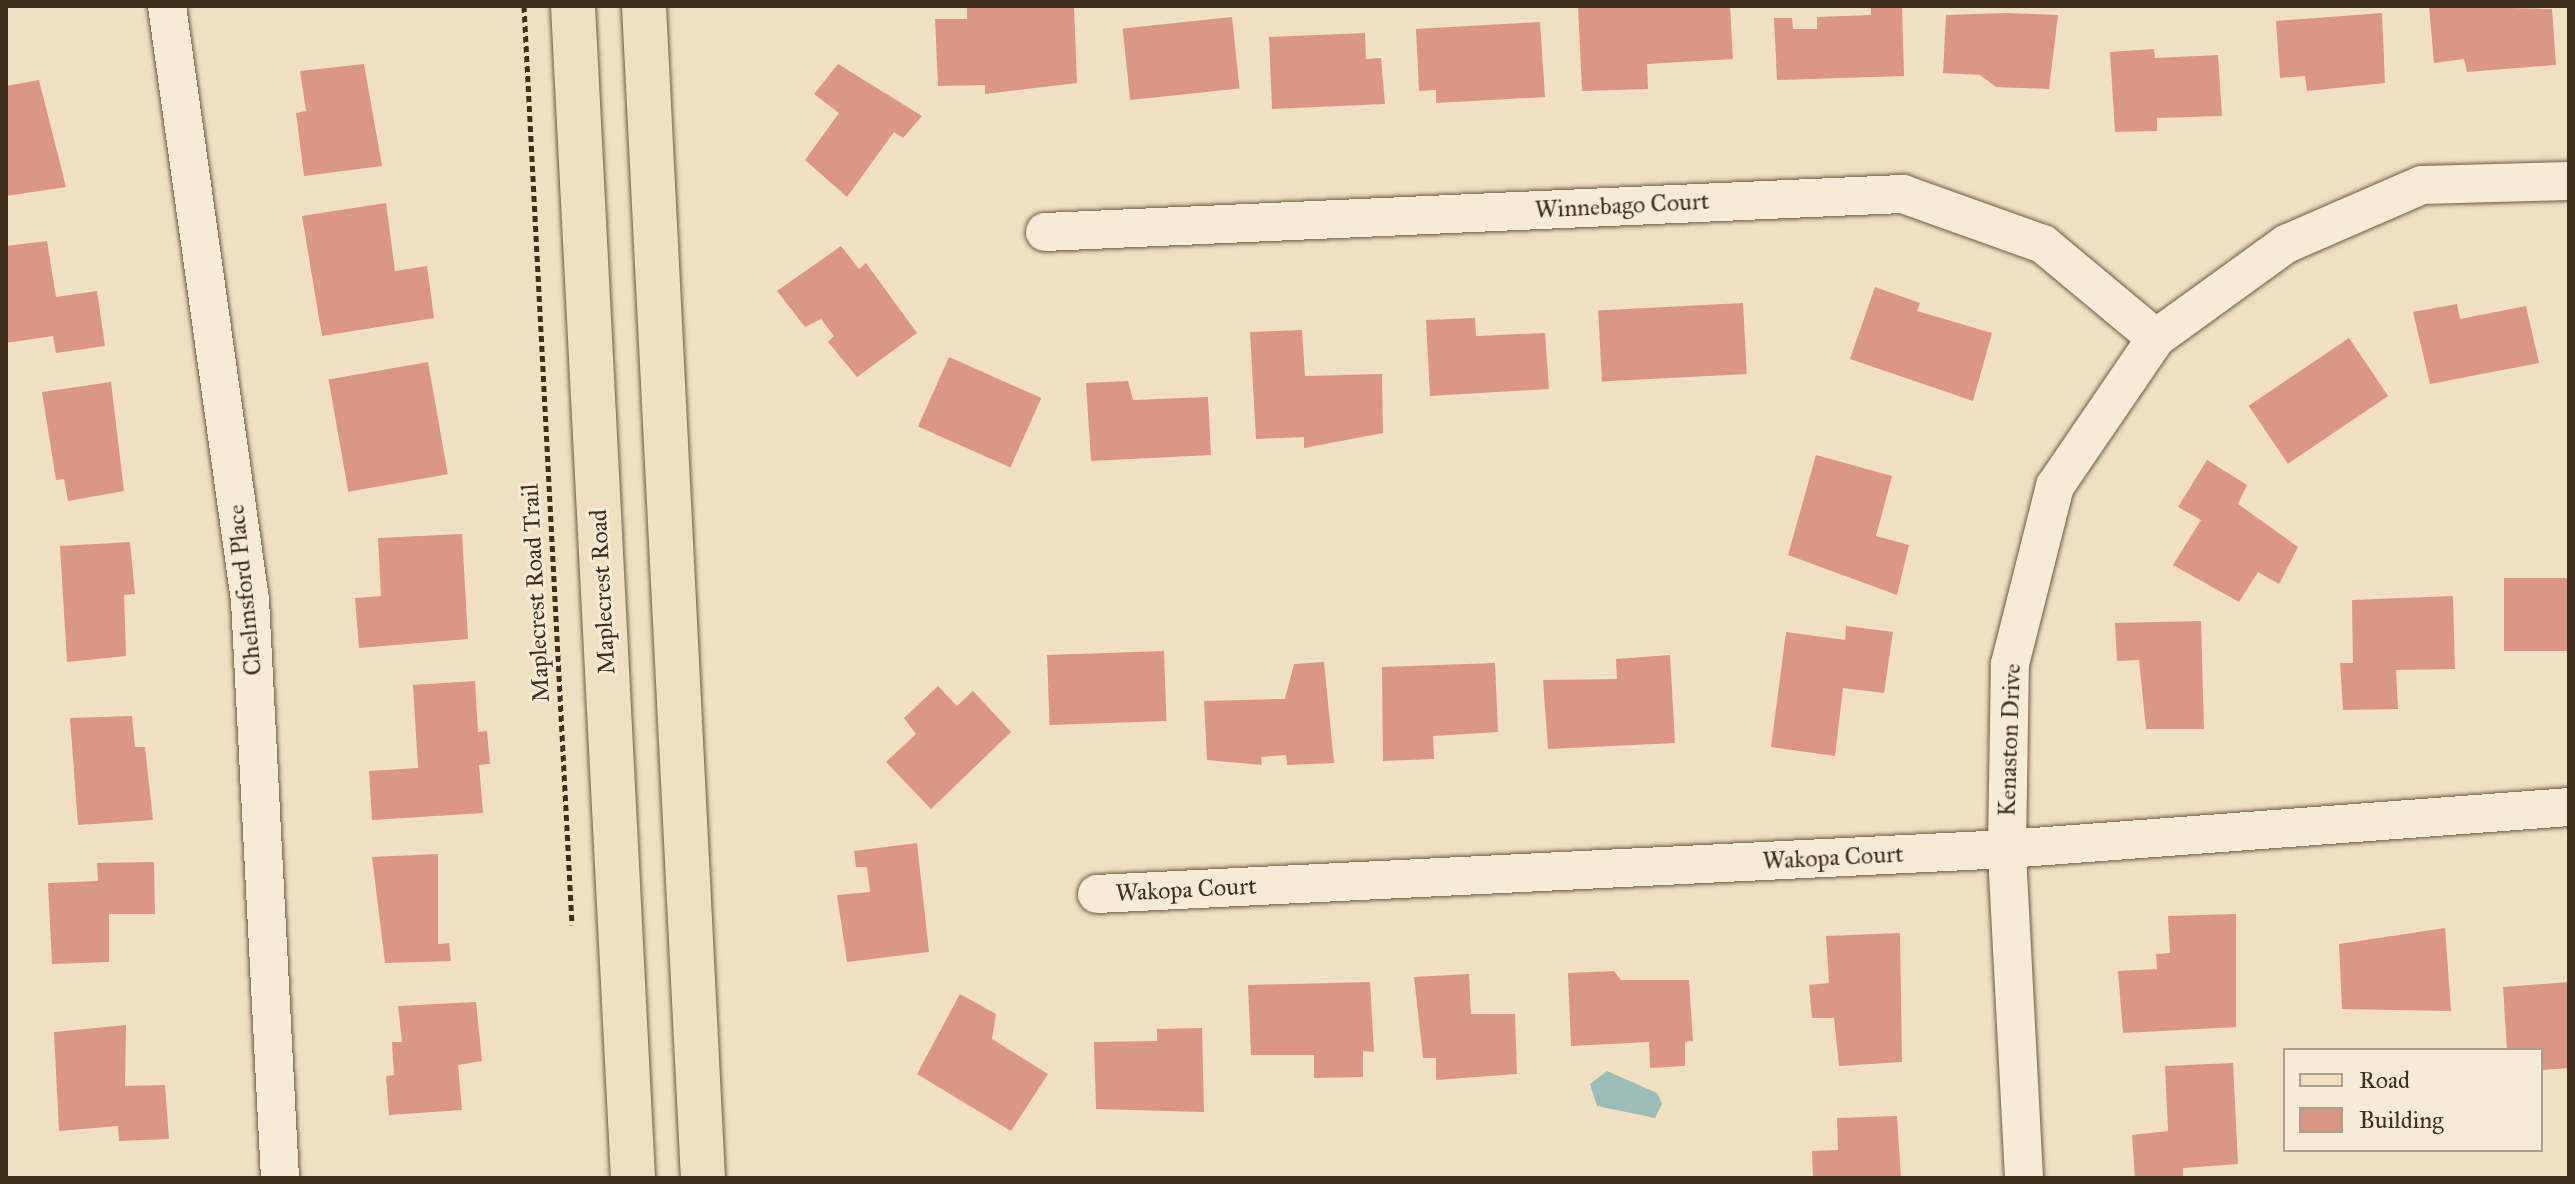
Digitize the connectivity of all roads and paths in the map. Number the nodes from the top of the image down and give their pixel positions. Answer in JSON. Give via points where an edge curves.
{"nodes":[{"id":1,"x":167,"y":6,"type":"edge"},
{"id":2,"x":524,"y":6,"type":"edge"},
{"id":3,"x":573,"y":6,"type":"edge"},
{"id":4,"x":644,"y":6,"type":"edge"},
{"id":5,"x":2569,"y":181,"type":"edge"},
{"id":6,"x":1045,"y":232,"type":"dead end"},
{"id":7,"x":2156,"y":338,"type":"junction"},
{"id":8,"x":2569,"y":807,"type":"edge"},
{"id":9,"x":2007,"y":849,"type":"junction"},
{"id":10,"x":1097,"y":894,"type":"dead end"},
{"id":11,"x":572,"y":938,"type":"dead end"},
{"id":12,"x":280,"y":1178,"type":"edge"},
{"id":13,"x":633,"y":1178,"type":"edge"},
{"id":14,"x":703,"y":1178,"type":"edge"},
{"id":15,"x":2024,"y":1178,"type":"edge"}],
"edges":[{"from":1,"to":12,"type":"street","name":"Chelmsford Place","via":[[250,600]]},
{"from":2,"to":11,"type":"path","name":"Maplecrest Road Trail"},
{"from":3,"to":13,"type":"main road","name":"Maplecrest Road"},
{"from":4,"to":14,"type":"main road"},
{"from":5,"to":7,"type":"street","name":"Kenaston Drive","via":[[2422,185],[2286,244]]},
{"from":6,"to":7,"type":"street","name":"Winnebago Court","via":[[1903,194],[2043,244]]},
{"from":7,"to":9,"type":"street","name":"Kenaston Drive","via":[[2055,486],[2010,664]]},
{"from":8,"to":9,"type":"street","name":"Wakopa Court"},
{"from":9,"to":10,"type":"street","name":"Wakopa Court"},
{"from":9,"to":15,"type":"street","name":"Kenaston Drive"}]}
